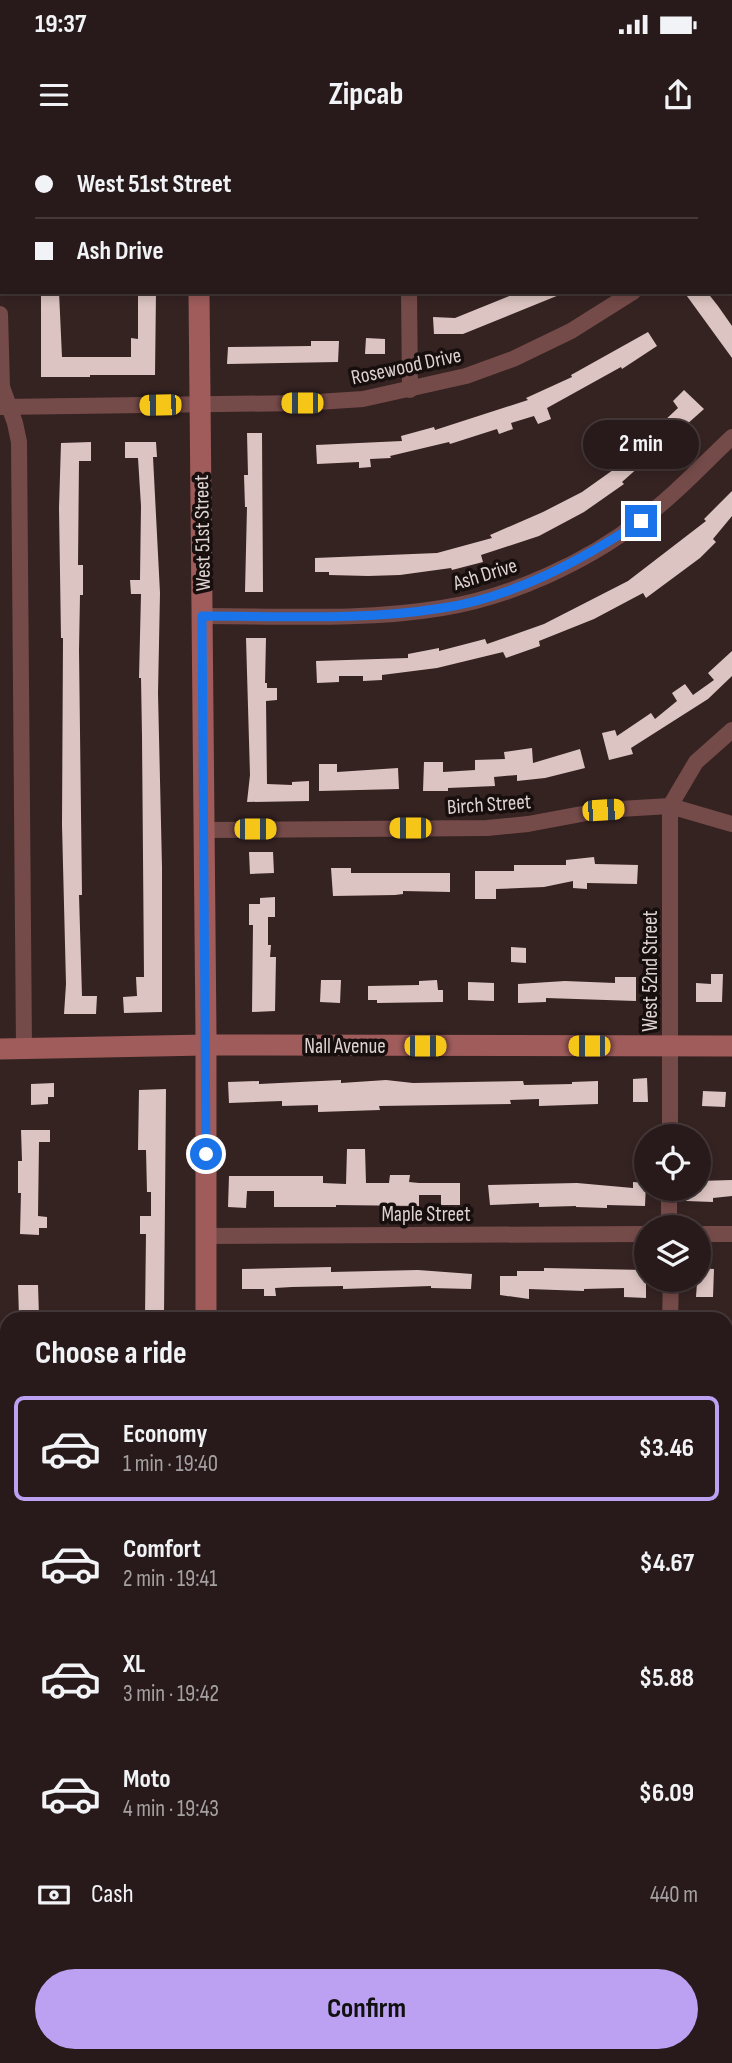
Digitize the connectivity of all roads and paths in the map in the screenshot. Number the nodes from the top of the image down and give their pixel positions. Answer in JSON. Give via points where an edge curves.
{"nodes":[{"id":1,"x":200,"y":294,"type":"edge"},
{"id":2,"x":410,"y":294,"type":"edge"},
{"id":3,"x":630,"y":294,"type":"edge"},
{"id":4,"x":0,"y":314,"type":"edge"},
{"id":5,"x":410,"y":390,"type":"junction"},
{"id":6,"x":201,"y":404,"type":"junction"},
{"id":7,"x":4,"y":407,"type":"edge"},
{"id":8,"x":732,"y":437,"type":"edge"},
{"id":9,"x":202,"y":616,"type":"junction"},
{"id":10,"x":732,"y":730,"type":"edge"},
{"id":11,"x":670,"y":806,"type":"junction"},
{"id":12,"x":732,"y":824,"type":"edge"},
{"id":13,"x":203,"y":830,"type":"junction"},
{"id":14,"x":206,"y":1045,"type":"junction"},
{"id":15,"x":732,"y":1045,"type":"edge"},
{"id":16,"x":671,"y":1046,"type":"junction"},
{"id":17,"x":0,"y":1049,"type":"edge"},
{"id":18,"x":24,"y":1049,"type":"junction"},
{"id":19,"x":670,"y":1124,"type":"edge"},
{"id":20,"x":634,"y":1234,"type":"edge"},
{"id":21,"x":711,"y":1234,"type":"edge"},
{"id":22,"x":732,"y":1234,"type":"edge"},
{"id":23,"x":206,"y":1236,"type":"junction"},
{"id":24,"x":671,"y":1292,"type":"edge"},
{"id":25,"x":206,"y":1312,"type":"edge"},
{"id":26,"x":670,"y":1312,"type":"edge"}],
"edges":[{"from":1,"to":6,"type":"street","name":"West 51st Street"},
{"from":2,"to":5,"type":"street"},
{"from":3,"to":5,"type":"street","name":"Rosewood Drive","via":[[513,359]]},
{"from":4,"to":7,"type":"street"},
{"from":5,"to":6,"type":"street","name":"Rosewood Drive","via":[[363,399]]},
{"from":6,"to":7,"type":"street","name":"Rosewood Drive"},
{"from":6,"to":9,"type":"street","name":"West 51st Street"},
{"from":7,"to":18,"type":"street","via":[[15,423],[19,442]]},
{"from":8,"to":9,"type":"street","name":"Ash Drive","via":[[650,513],[598,549],[549,575],[480,599],[376,615]]},
{"from":9,"to":13,"type":"street","name":"West 51st Street"},
{"from":10,"to":11,"type":"street","via":[[696,762]]},
{"from":11,"to":12,"type":"street","name":"Birch Street"},
{"from":11,"to":13,"type":"street","name":"Birch Street","via":[[603,810],[487,828]]},
{"from":11,"to":16,"type":"street","name":"West 52nd Street"},
{"from":13,"to":14,"type":"street","name":"West 51st Street"},
{"from":14,"to":16,"type":"street","name":"Nall Avenue"},
{"from":14,"to":18,"type":"street","name":"Nall Avenue"},
{"from":14,"to":23,"type":"street","name":"West 51st Street"},
{"from":15,"to":16,"type":"street","name":"Nall Avenue"},
{"from":16,"to":19,"type":"street","name":"West 52nd Street"},
{"from":17,"to":18,"type":"street","name":"Nall Avenue"},
{"from":20,"to":23,"type":"street","name":"Maple Street"},
{"from":21,"to":22,"type":"street"},
{"from":23,"to":25,"type":"street","name":"West 51st Street"},
{"from":24,"to":26,"type":"street"}]}
